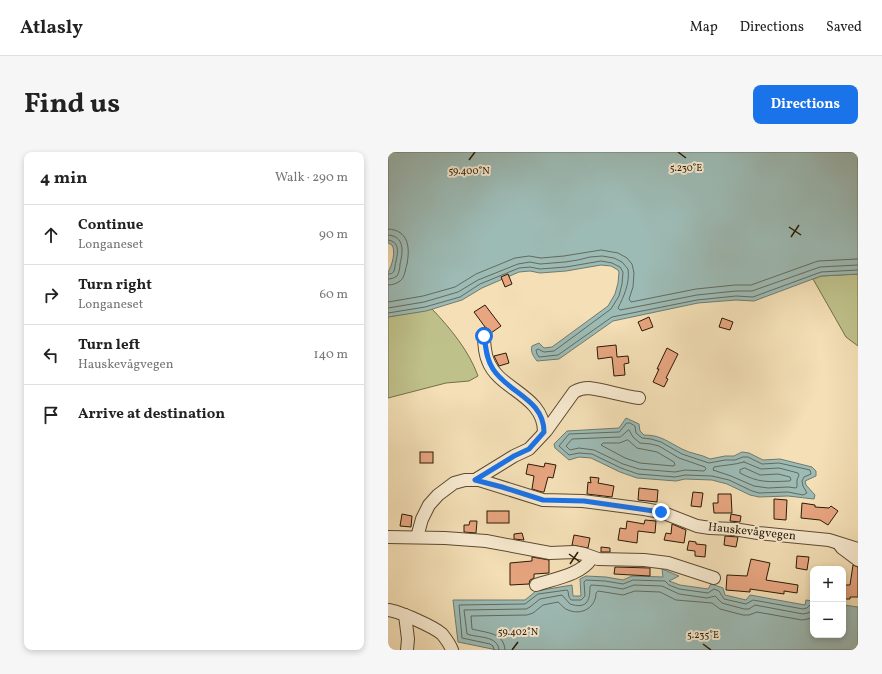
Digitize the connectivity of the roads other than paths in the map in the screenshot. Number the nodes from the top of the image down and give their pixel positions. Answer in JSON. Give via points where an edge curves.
{"nodes":[{"id":1,"x":484,"y":334,"type":"dead end"},
{"id":2,"x":640,"y":398,"type":"dead end"},
{"id":3,"x":544,"y":432,"type":"junction"},
{"id":4,"x":475,"y":480,"type":"junction"},
{"id":5,"x":388,"y":537,"type":"edge"},
{"id":6,"x":417,"y":538,"type":"junction"},
{"id":7,"x":837,"y":542,"type":"junction"},
{"id":8,"x":858,"y":549,"type":"edge"},
{"id":9,"x":591,"y":557,"type":"junction"},
{"id":10,"x":858,"y":560,"type":"edge"},
{"id":11,"x":714,"y":578,"type":"dead end"},
{"id":12,"x":536,"y":585,"type":"dead end"},
{"id":13,"x":388,"y":610,"type":"edge"},
{"id":14,"x":406,"y":616,"type":"junction"},
{"id":15,"x":407,"y":650,"type":"edge"},
{"id":16,"x":452,"y":650,"type":"edge"}],
"edges":[{"from":1,"to":3,"type":"street","via":[[488,361],[494,371],[537,409],[542,417]]},
{"from":2,"to":3,"type":"street","via":[[588,388],[580,389],[574,392]]},
{"from":3,"to":4,"type":"street","via":[[529,449]]},
{"from":4,"to":6,"type":"street","name":"Hauskevågvegen","via":[[454,483],[438,495],[422,519]]},
{"from":4,"to":7,"type":"street","name":"Hauskevågvegen","via":[[543,500],[584,501],[644,509],[661,512],[697,526]]},
{"from":5,"to":6,"type":"street"},
{"from":6,"to":9,"type":"street","via":[[486,541],[532,551],[574,552]]},
{"from":7,"to":8,"type":"street","name":"Hauskevågvegen"},
{"from":7,"to":10,"type":"street"},
{"from":9,"to":11,"type":"street","via":[[668,563]]},
{"from":9,"to":12,"type":"street","via":[[582,569]]},
{"from":13,"to":14,"type":"street"},
{"from":14,"to":15,"type":"street"},
{"from":14,"to":16,"type":"street","via":[[441,634]]}]}
